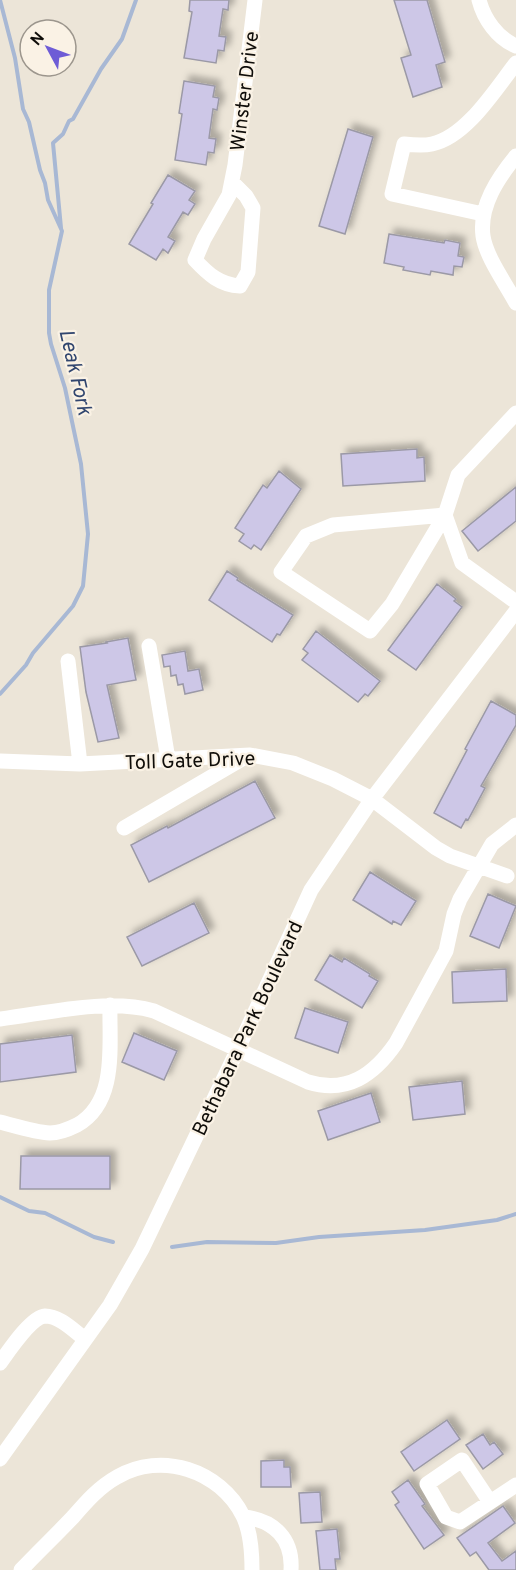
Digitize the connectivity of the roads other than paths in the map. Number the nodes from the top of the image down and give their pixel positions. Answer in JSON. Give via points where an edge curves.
{"nodes":[{"id":1,"x":255,"y":0,"type":"edge"},
{"id":2,"x":479,"y":0,"type":"edge"},
{"id":3,"x":516,"y":46,"type":"edge"},
{"id":4,"x":516,"y":63,"type":"edge"},
{"id":5,"x":516,"y":156,"type":"edge"},
{"id":6,"x":232,"y":182,"type":"junction"},
{"id":7,"x":483,"y":214,"type":"junction"},
{"id":8,"x":516,"y":303,"type":"edge"},
{"id":9,"x":516,"y":413,"type":"edge"},
{"id":10,"x":445,"y":515,"type":"junction"},
{"id":11,"x":516,"y":602,"type":"edge"},
{"id":12,"x":516,"y":611,"type":"edge"},
{"id":13,"x":149,"y":646,"type":"dead end"},
{"id":14,"x":68,"y":661,"type":"dead end"},
{"id":15,"x":250,"y":755,"type":"junction"},
{"id":16,"x":168,"y":759,"type":"junction"},
{"id":17,"x":0,"y":761,"type":"edge"},
{"id":18,"x":80,"y":764,"type":"junction"},
{"id":19,"x":372,"y":799,"type":"junction"},
{"id":20,"x":516,"y":825,"type":"edge"},
{"id":21,"x":124,"y":828,"type":"dead end"},
{"id":22,"x":478,"y":867,"type":"junction"},
{"id":23,"x":507,"y":876,"type":"dead end"},
{"id":24,"x":110,"y":1005,"type":"junction"},
{"id":25,"x":0,"y":1019,"type":"edge"},
{"id":26,"x":237,"y":1051,"type":"junction"},
{"id":27,"x":0,"y":1122,"type":"edge"},
{"id":28,"x":85,"y":1339,"type":"junction"},
{"id":29,"x":0,"y":1363,"type":"edge"},
{"id":30,"x":0,"y":1459,"type":"edge"},
{"id":31,"x":516,"y":1485,"type":"edge"},
{"id":32,"x":490,"y":1502,"type":"dead end"},
{"id":33,"x":244,"y":1517,"type":"junction"},
{"id":34,"x":21,"y":1570,"type":"edge"},
{"id":35,"x":252,"y":1570,"type":"edge"},
{"id":36,"x":291,"y":1570,"type":"edge"}],
"edges":[{"from":1,"to":6,"type":"street","name":"Winster Drive"},
{"from":2,"to":3,"type":"street","via":[[491,26]]},
{"from":4,"to":7,"type":"street","via":[[453,136],[432,144],[404,144],[392,194]]},
{"from":5,"to":7,"type":"street","via":[[494,187]]},
{"from":6,"to":6,"type":"street","name":"Winster Drive","via":[[195,260],[209,276],[228,286],[240,286],[248,272],[253,208]]},
{"from":7,"to":8,"type":"street","via":[[483,237],[489,254]]},
{"from":9,"to":10,"type":"street","via":[[458,475]]},
{"from":10,"to":10,"type":"street","via":[[333,525],[306,536],[281,572],[370,631],[392,604]]},
{"from":10,"to":11,"type":"street","via":[[462,563]]},
{"from":12,"to":19,"type":"street","name":"Bethabara Park Boulevard"},
{"from":13,"to":16,"type":"street"},
{"from":14,"to":18,"type":"street"},
{"from":15,"to":16,"type":"street","name":"Toll Gate Drive"},
{"from":15,"to":19,"type":"street","name":"Toll Gate Drive","via":[[313,770]]},
{"from":15,"to":21,"type":"street"},
{"from":16,"to":18,"type":"street","name":"Toll Gate Drive"},
{"from":17,"to":18,"type":"street","name":"Toll Gate Drive"},
{"from":19,"to":22,"type":"street","name":"Toll Gate Drive","via":[[436,848]]},
{"from":19,"to":26,"type":"street","name":"Bethabara Park Boulevard","via":[[311,890]]},
{"from":20,"to":22,"type":"street","via":[[492,844]]},
{"from":22,"to":23,"type":"street","name":"Toll Gate Drive"},
{"from":22,"to":26,"type":"street","via":[[460,898],[446,951],[436,971],[396,1043],[375,1068],[345,1084],[324,1087]]},
{"from":24,"to":25,"type":"street"},
{"from":24,"to":26,"type":"street","via":[[154,1011]]},
{"from":24,"to":27,"type":"street","via":[[106,1087],[90,1116],[72,1128],[50,1133]]},
{"from":26,"to":28,"type":"street","name":"Bethabara Park Boulevard","via":[[142,1249]]},
{"from":28,"to":29,"type":"street","via":[[60,1320],[44,1316],[33,1322]]},
{"from":28,"to":30,"type":"street","name":"Bethabara Park Boulevard"},
{"from":31,"to":32,"type":"street"},
{"from":33,"to":34,"type":"street","via":[[224,1490],[196,1472],[165,1465],[133,1469],[105,1485]]},
{"from":33,"to":35,"type":"street"},
{"from":33,"to":36,"type":"street","via":[[276,1529],[289,1548]]}]}
